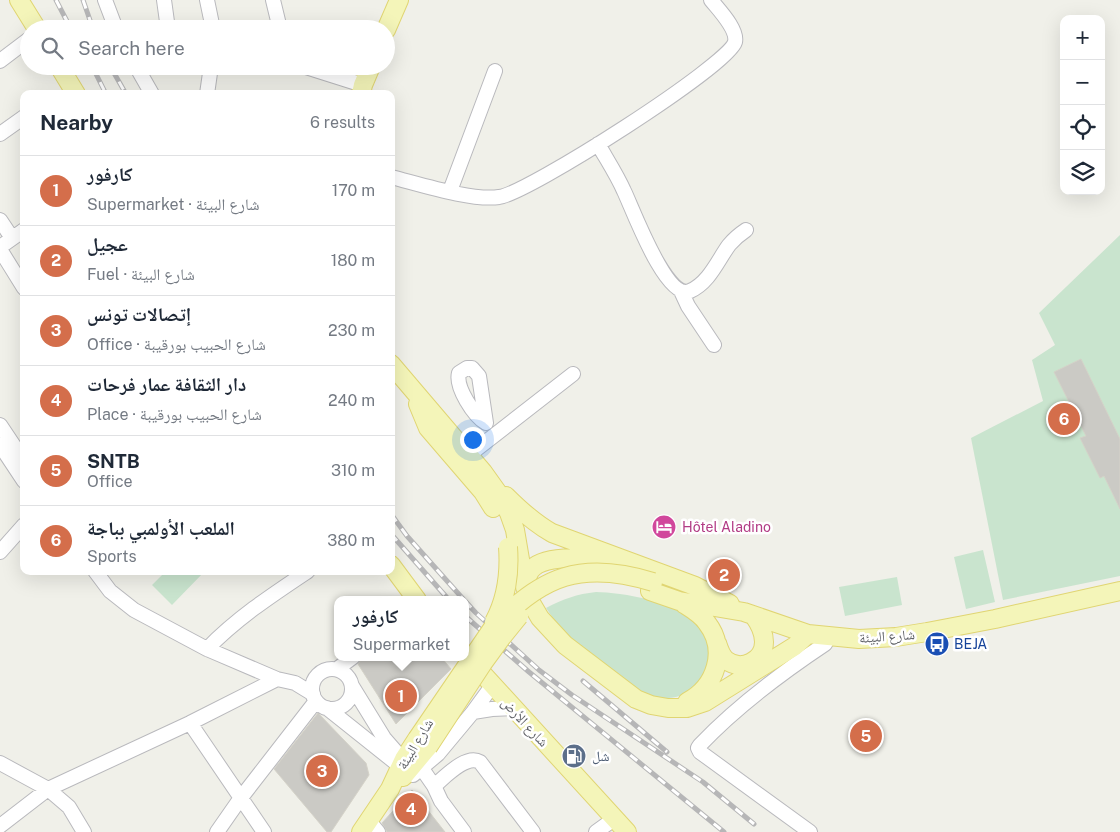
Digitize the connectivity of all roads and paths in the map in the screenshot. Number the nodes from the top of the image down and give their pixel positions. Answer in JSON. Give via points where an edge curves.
{"nodes":[{"id":1,"x":19,"y":0,"type":"edge"},
{"id":2,"x":105,"y":0,"type":"edge"},
{"id":3,"x":164,"y":0,"type":"edge"},
{"id":4,"x":207,"y":0,"type":"edge"},
{"id":5,"x":273,"y":0,"type":"edge"},
{"id":6,"x":399,"y":0,"type":"edge"},
{"id":7,"x":711,"y":0,"type":"edge"},
{"id":8,"x":31,"y":20,"type":"edge"},
{"id":9,"x":113,"y":20,"type":"edge"},
{"id":10,"x":167,"y":20,"type":"edge"},
{"id":11,"x":211,"y":20,"type":"edge"},
{"id":12,"x":278,"y":20,"type":"edge"},
{"id":13,"x":390,"y":20,"type":"edge"},
{"id":14,"x":20,"y":46,"type":"edge"},
{"id":15,"x":0,"y":61,"type":"edge"},
{"id":16,"x":495,"y":71,"type":"dead end"},
{"id":17,"x":63,"y":75,"type":"edge"},
{"id":18,"x":141,"y":75,"type":"edge"},
{"id":19,"x":210,"y":75,"type":"edge"},
{"id":20,"x":324,"y":75,"type":"edge"},
{"id":21,"x":368,"y":75,"type":"edge"},
{"id":22,"x":69,"y":90,"type":"edge"},
{"id":23,"x":150,"y":90,"type":"edge"},
{"id":24,"x":208,"y":90,"type":"edge"},
{"id":25,"x":362,"y":90,"type":"edge"},
{"id":26,"x":20,"y":120,"type":"edge"},
{"id":27,"x":0,"y":134,"type":"edge"},
{"id":28,"x":598,"y":144,"type":"junction"},
{"id":29,"x":395,"y":178,"type":"edge"},
{"id":30,"x":450,"y":191,"type":"junction"},
{"id":31,"x":0,"y":220,"type":"edge"},
{"id":32,"x":746,"y":230,"type":"dead end"},
{"id":33,"x":18,"y":234,"type":"edge"},
{"id":34,"x":20,"y":282,"type":"edge"},
{"id":35,"x":682,"y":291,"type":"junction"},
{"id":36,"x":714,"y":345,"type":"dead end"},
{"id":37,"x":395,"y":369,"type":"edge"},
{"id":38,"x":573,"y":374,"type":"dead end"},
{"id":39,"x":411,"y":388,"type":"junction"},
{"id":40,"x":486,"y":423,"type":"dead end"},
{"id":41,"x":0,"y":425,"type":"edge"},
{"id":42,"x":494,"y":435,"type":"junction"},
{"id":43,"x":0,"y":445,"type":"edge"},
{"id":44,"x":20,"y":455,"type":"edge"},
{"id":45,"x":469,"y":455,"type":"junction"},
{"id":46,"x":484,"y":472,"type":"junction"},
{"id":47,"x":20,"y":475,"type":"edge"},
{"id":48,"x":20,"y":530,"type":"edge"},
{"id":49,"x":0,"y":552,"type":"edge"},
{"id":50,"x":395,"y":570,"type":"edge"},
{"id":51,"x":98,"y":575,"type":"edge"},
{"id":52,"x":302,"y":575,"type":"edge"},
{"id":53,"x":650,"y":580,"type":"junction"},
{"id":54,"x":526,"y":587,"type":"junction"},
{"id":55,"x":1120,"y":590,"type":"edge"},
{"id":56,"x":414,"y":596,"type":"edge"},
{"id":57,"x":679,"y":600,"type":"junction"},
{"id":58,"x":744,"y":612,"type":"junction"},
{"id":59,"x":488,"y":634,"type":"junction"},
{"id":60,"x":808,"y":634,"type":"junction"},
{"id":61,"x":829,"y":637,"type":"junction"},
{"id":62,"x":716,"y":640,"type":"junction"},
{"id":63,"x":207,"y":649,"type":"junction"},
{"id":64,"x":469,"y":660,"type":"edge"},
{"id":65,"x":348,"y":661,"type":"edge"},
{"id":66,"x":754,"y":666,"type":"junction"},
{"id":67,"x":337,"y":669,"type":"junction"},
{"id":68,"x":318,"y":674,"type":"junction"},
{"id":69,"x":277,"y":679,"type":"junction"},
{"id":70,"x":295,"y":683,"type":"junction"},
{"id":71,"x":352,"y":686,"type":"junction"},
{"id":72,"x":492,"y":686,"type":"junction"},
{"id":73,"x":760,"y":690,"type":"junction"},
{"id":74,"x":319,"y":701,"type":"junction"},
{"id":75,"x":513,"y":708,"type":"junction"},
{"id":76,"x":668,"y":708,"type":"junction"},
{"id":77,"x":473,"y":712,"type":"junction"},
{"id":78,"x":190,"y":723,"type":"junction"},
{"id":79,"x":422,"y":743,"type":"junction"},
{"id":80,"x":0,"y":763,"type":"edge"},
{"id":81,"x":410,"y":768,"type":"junction"},
{"id":82,"x":434,"y":786,"type":"junction"},
{"id":83,"x":48,"y":789,"type":"junction"},
{"id":84,"x":240,"y":798,"type":"junction"},
{"id":85,"x":442,"y":801,"type":"junction"},
{"id":86,"x":614,"y":818,"type":"junction"},
{"id":87,"x":0,"y":826,"type":"edge"},
{"id":88,"x":369,"y":828,"type":"edge"},
{"id":89,"x":84,"y":832,"type":"edge"},
{"id":90,"x":217,"y":832,"type":"edge"},
{"id":91,"x":264,"y":832,"type":"edge"},
{"id":92,"x":464,"y":832,"type":"edge"},
{"id":93,"x":533,"y":832,"type":"edge"},
{"id":94,"x":596,"y":832,"type":"edge"},
{"id":95,"x":627,"y":832,"type":"edge"},
{"id":96,"x":810,"y":832,"type":"edge"}],
"edges":[{"from":1,"to":8,"type":"main road"},
{"from":2,"to":9,"type":"street"},
{"from":3,"to":10,"type":"street"},
{"from":4,"to":11,"type":"street"},
{"from":5,"to":12,"type":"street"},
{"from":6,"to":13,"type":"main road"},
{"from":7,"to":28,"type":"street","via":[[731,25],[735,41],[732,47],[693,81]]},
{"from":14,"to":15,"type":"street"},
{"from":16,"to":30,"type":"street"},
{"from":17,"to":22,"type":"main road"},
{"from":18,"to":23,"type":"street"},
{"from":19,"to":24,"type":"street"},
{"from":20,"to":25,"type":"street"},
{"from":21,"to":25,"type":"main road"},
{"from":26,"to":27,"type":"street"},
{"from":28,"to":30,"type":"street","via":[[504,196],[491,198]]},
{"from":28,"to":35,"type":"street","via":[[623,189],[644,240],[664,272]]},
{"from":29,"to":30,"type":"street"},
{"from":31,"to":33,"type":"street"},
{"from":32,"to":35,"type":"street","via":[[729,245],[702,282],[691,291]]},
{"from":33,"to":34,"type":"street","via":[[2,244],[0,249]]},
{"from":35,"to":36,"type":"street"},
{"from":37,"to":39,"type":"main road"},
{"from":38,"to":42,"type":"street"},
{"from":39,"to":45,"type":"main road"},
{"from":39,"to":59,"type":"main road","bridge":true,"via":[[428,428],[491,503],[504,531],[509,578]]},
{"from":40,"to":42,"type":"street"},
{"from":41,"to":44,"type":"street"},
{"from":42,"to":45,"type":"street"},
{"from":43,"to":47,"type":"street"},
{"from":45,"to":46,"type":"main road"},
{"from":46,"to":53,"type":"main road","via":[[538,525]]},
{"from":46,"to":54,"type":"main road","via":[[509,512]]},
{"from":48,"to":49,"type":"street"},
{"from":50,"to":56,"type":"main road"},
{"from":51,"to":63,"type":"street","via":[[110,591],[134,610]]},
{"from":52,"to":63,"type":"street","via":[[242,616]]},
{"from":53,"to":54,"type":"main road","via":[[613,561],[573,558],[550,560],[533,567]]},
{"from":53,"to":57,"type":"main road","name":"شارع البيئة"},
{"from":53,"to":58,"type":"main road","name":"شارع البيئة"},
{"from":53,"to":59,"type":"main road","name":"شارع البيئة","bridge":true,"via":[[602,572],[553,580],[536,589]]},
{"from":53,"to":79,"type":"main road","name":"شارع البيئة","bridge":true,"via":[[620,584],[588,583],[541,598],[521,614],[502,637]]},
{"from":54,"to":76,"type":"main road","via":[[540,618],[565,645],[636,699]]},
{"from":55,"to":61,"type":"main road","name":"شارع البيئة","via":[[995,620],[927,632],[860,639]]},
{"from":57,"to":58,"type":"main road","name":"شارع البيئة"},
{"from":57,"to":62,"type":"main road","via":[[704,618]]},
{"from":58,"to":60,"type":"main road","name":"شارع البيئة"},
{"from":58,"to":66,"type":"main road","via":[[765,641]]},
{"from":59,"to":79,"type":"main road","name":"شارع البيئة","bridge":true},
{"from":60,"to":61,"type":"main road","name":"شارع البيئة"},
{"from":60,"to":66,"type":"main road","via":[[795,646]]},
{"from":61,"to":73,"type":"street","via":[[825,644]]},
{"from":62,"to":66,"type":"main road","via":[[727,661]]},
{"from":62,"to":76,"type":"main road","via":[[717,665],[705,688],[685,703]]},
{"from":63,"to":69,"type":"street"},
{"from":64,"to":72,"type":"main road","name":"شارع الأرض"},
{"from":65,"to":67,"type":"street"},
{"from":66,"to":73,"type":"street"},
{"from":66,"to":76,"type":"main road","via":[[705,702],[686,708]]},
{"from":67,"to":68,"type":"street","via":[[327,669]]},
{"from":67,"to":71,"type":"street","via":[[350,678]]},
{"from":68,"to":70,"type":"street"},
{"from":68,"to":74,"type":"street","via":[[313,684]]},
{"from":69,"to":70,"type":"street"},
{"from":69,"to":78,"type":"street"},
{"from":70,"to":74,"type":"street"},
{"from":71,"to":74,"type":"street","via":[[352,694],[343,706],[335,708]]},
{"from":71,"to":81,"type":"street","via":[[384,738]]},
{"from":72,"to":75,"type":"main road","name":"شارع الأرض"},
{"from":72,"to":77,"type":"street"},
{"from":73,"to":96,"type":"street","via":[[721,722],[698,750]]},
{"from":74,"to":81,"type":"street"},
{"from":74,"to":84,"type":"street"},
{"from":75,"to":77,"type":"street"},
{"from":75,"to":86,"type":"main road","name":"شارع الأرض"},
{"from":77,"to":81,"type":"street","via":[[438,754]]},
{"from":78,"to":83,"type":"street"},
{"from":78,"to":84,"type":"street"},
{"from":79,"to":81,"type":"main road","name":"شارع البيئة"},
{"from":80,"to":83,"type":"street"},
{"from":81,"to":82,"type":"street"},
{"from":81,"to":85,"type":"street"},
{"from":81,"to":88,"type":"main road","name":"شارع البيئة","via":[[390,790]]},
{"from":82,"to":85,"type":"street"},
{"from":82,"to":93,"type":"street","via":[[466,761],[480,762]]},
{"from":83,"to":87,"type":"street"},
{"from":83,"to":89,"type":"street","via":[[69,807]]},
{"from":84,"to":90,"type":"street"},
{"from":84,"to":91,"type":"street"},
{"from":85,"to":92,"type":"street"},
{"from":86,"to":94,"type":"street"},
{"from":86,"to":95,"type":"main road","name":"شارع الأرض"}]}
